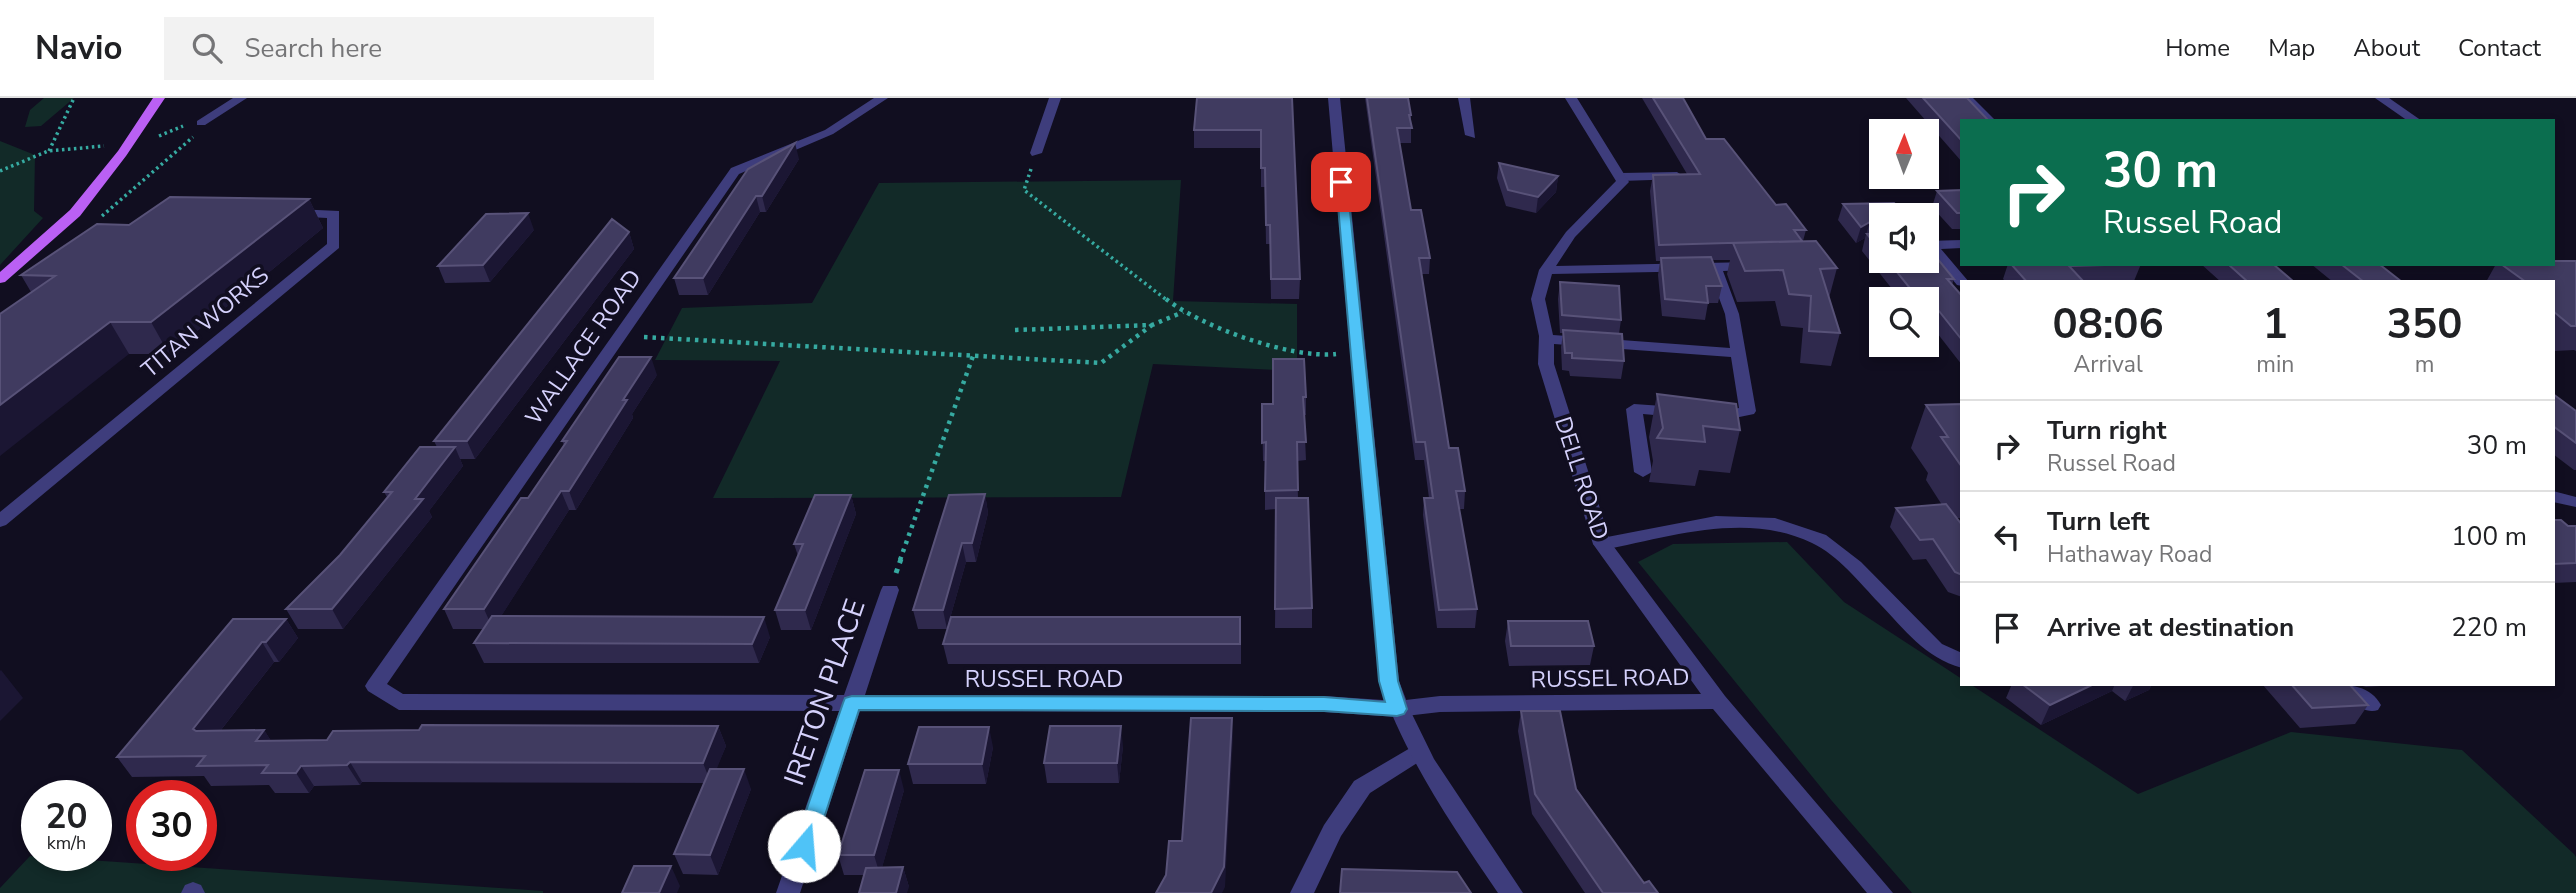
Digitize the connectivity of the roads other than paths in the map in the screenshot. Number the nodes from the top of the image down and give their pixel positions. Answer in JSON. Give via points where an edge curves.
{"nodes":[{"id":1,"x":159,"y":98,"type":"edge"},
{"id":2,"x":242,"y":98,"type":"edge"},
{"id":3,"x":882,"y":98,"type":"edge"},
{"id":4,"x":1055,"y":98,"type":"edge"},
{"id":5,"x":1334,"y":98,"type":"edge"},
{"id":6,"x":1464,"y":98,"type":"edge"},
{"id":7,"x":1571,"y":98,"type":"edge"},
{"id":8,"x":1967,"y":98,"type":"edge"},
{"id":9,"x":2381,"y":98,"type":"edge"},
{"id":10,"x":190,"y":112,"type":"dead end"},
{"id":11,"x":218,"y":113,"type":"junction"},
{"id":12,"x":1988,"y":119,"type":"edge"},
{"id":13,"x":2413,"y":119,"type":"edge"},
{"id":14,"x":201,"y":123,"type":"road end"},
{"id":15,"x":1471,"y":135,"type":"dead end"},
{"id":16,"x":1036,"y":153,"type":"road end"},
{"id":17,"x":1680,"y":176,"type":"edge"},
{"id":18,"x":1620,"y":177,"type":"junction"},
{"id":19,"x":282,"y":213,"type":"edge"},
{"id":20,"x":1960,"y":244,"type":"edge"},
{"id":21,"x":1939,"y":245,"type":"edge"},
{"id":22,"x":1939,"y":256,"type":"edge"},
{"id":23,"x":1769,"y":266,"type":"edge"},
{"id":24,"x":1715,"y":267,"type":"junction"},
{"id":25,"x":1546,"y":270,"type":"junction"},
{"id":26,"x":0,"y":279,"type":"edge"},
{"id":27,"x":1960,"y":280,"type":"edge"},
{"id":28,"x":1546,"y":339,"type":"junction"},
{"id":29,"x":1738,"y":353,"type":"junction"},
{"id":30,"x":1643,"y":471,"type":"dead end"},
{"id":31,"x":2555,"y":497,"type":"edge"},
{"id":32,"x":2576,"y":502,"type":"edge"},
{"id":33,"x":0,"y":521,"type":"edge"},
{"id":34,"x":1602,"y":544,"type":"junction"},
{"id":35,"x":890,"y":590,"type":"road end"},
{"id":36,"x":1960,"y":659,"type":"edge"},
{"id":37,"x":375,"y":685,"type":"joint"},
{"id":38,"x":2343,"y":686,"type":"edge"},
{"id":39,"x":1718,"y":701,"type":"junction"},
{"id":40,"x":852,"y":703,"type":"junction"},
{"id":41,"x":2371,"y":705,"type":"edge"},
{"id":42,"x":1397,"y":709,"type":"junction"},
{"id":43,"x":1417,"y":752,"type":"junction"},
{"id":44,"x":788,"y":893,"type":"edge"},
{"id":45,"x":1302,"y":893,"type":"edge"},
{"id":46,"x":1511,"y":893,"type":"edge"},
{"id":47,"x":1881,"y":893,"type":"edge"}],
"edges":[{"from":1,"to":26,"type":"main road","via":[[75,213]]},
{"from":2,"to":11,"type":"street"},
{"from":3,"to":37,"type":"street","name":"WALLACE ROAD","via":[[829,132],[735,171]]},
{"from":4,"to":16,"type":"street"},
{"from":5,"to":42,"type":"street","via":[[1389,681]]},
{"from":6,"to":15,"type":"street"},
{"from":7,"to":18,"type":"street"},
{"from":8,"to":12,"type":"street"},
{"from":9,"to":13,"type":"street"},
{"from":10,"to":11,"type":"street"},
{"from":11,"to":14,"type":"street"},
{"from":17,"to":18,"type":"street"},
{"from":18,"to":25,"type":"street","name":"DELL ROAD","via":[[1623,182]]},
{"from":19,"to":33,"type":"street","name":"TITAN WORKS","via":[[334,214],[334,245]]},
{"from":20,"to":21,"type":"street"},
{"from":22,"to":27,"type":"street"},
{"from":23,"to":24,"type":"street"},
{"from":24,"to":25,"type":"street"},
{"from":24,"to":29,"type":"street","via":[[1732,314]]},
{"from":25,"to":28,"type":"street","name":"DELL ROAD","via":[[1538,300]]},
{"from":28,"to":29,"type":"street"},
{"from":28,"to":34,"type":"street","name":"DELL ROAD","via":[[1546,364]]},
{"from":29,"to":30,"type":"street","via":[[1748,411],[1722,418],[1634,410]]},
{"from":31,"to":32,"type":"street"},
{"from":34,"to":36,"type":"street","via":[[1716,522],[1775,524],[1819,539],[1854,566],[1935,649]]},
{"from":34,"to":39,"type":"street","name":"DELL ROAD"},
{"from":35,"to":40,"type":"street","name":"IRETON PLACE"},
{"from":37,"to":40,"type":"street","name":"RUSSEL ROAD","via":[[399,702]]},
{"from":38,"to":41,"type":"street"},
{"from":39,"to":42,"type":"street","name":"RUSSEL ROAD","via":[[1440,704]]},
{"from":39,"to":47,"type":"street","name":"DELL ROAD"},
{"from":40,"to":42,"type":"street","name":"RUSSEL ROAD","via":[[1310,704]]},
{"from":40,"to":44,"type":"street","name":"IRETON PLACE"},
{"from":42,"to":43,"type":"street"},
{"from":43,"to":45,"type":"street","via":[[1362,787],[1332,831]]},
{"from":43,"to":46,"type":"street"}]}
